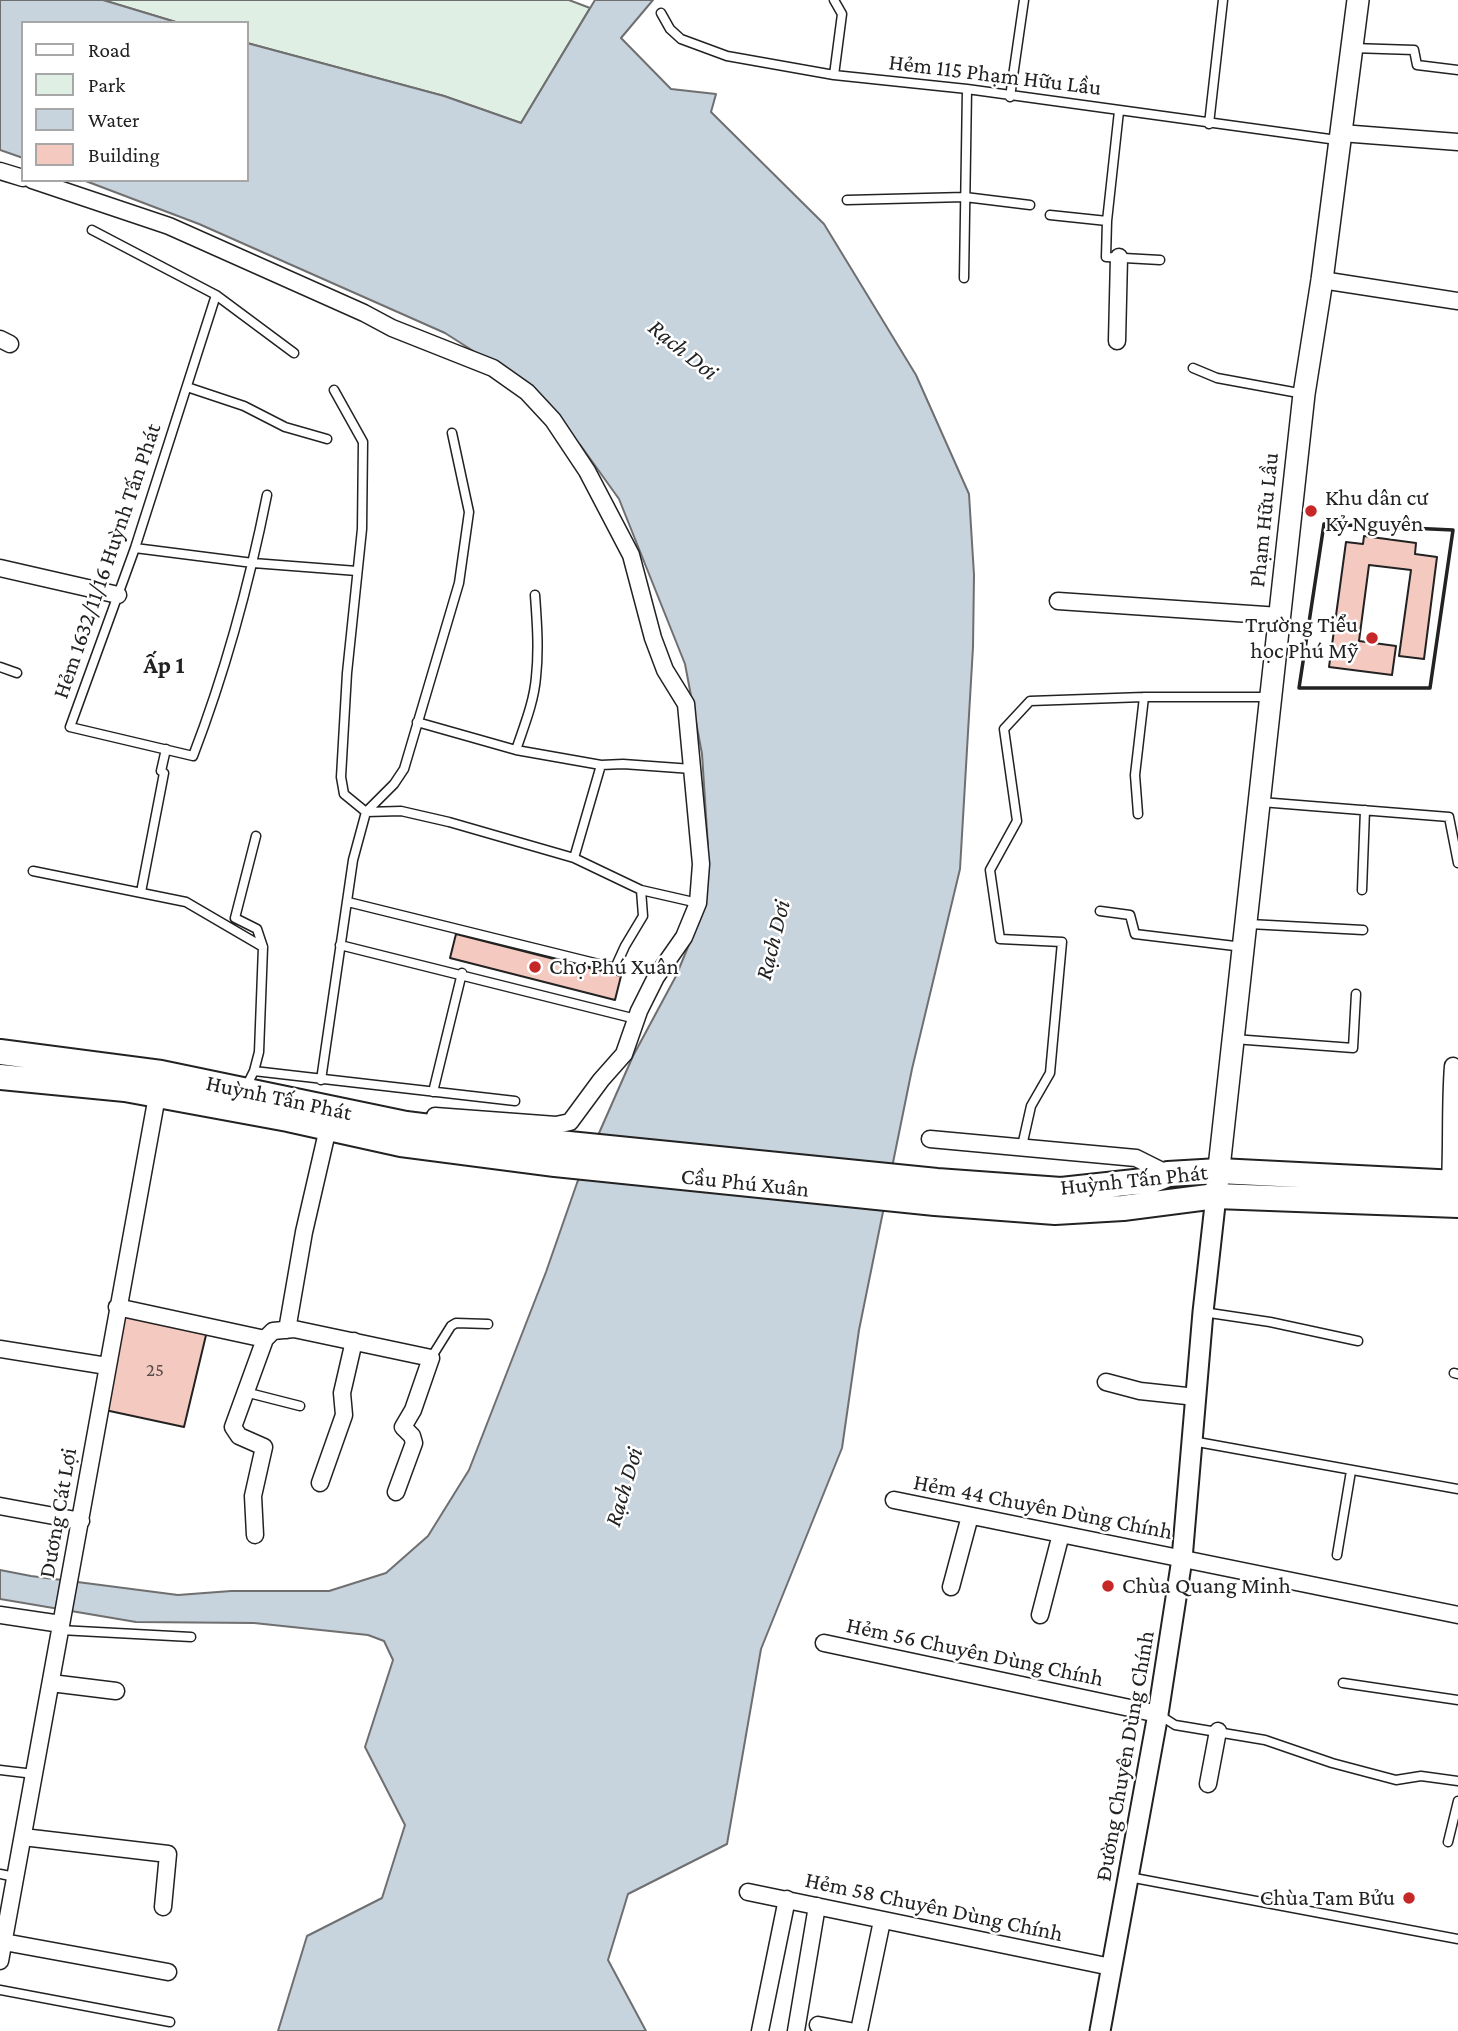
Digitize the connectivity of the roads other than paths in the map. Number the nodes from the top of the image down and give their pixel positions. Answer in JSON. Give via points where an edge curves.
{"nodes":[{"id":1,"x":834,"y":0,"type":"edge"},
{"id":2,"x":1024,"y":0,"type":"edge"},
{"id":3,"x":1223,"y":0,"type":"edge"},
{"id":4,"x":1358,"y":0,"type":"edge"},
{"id":5,"x":661,"y":13,"type":"dead end"},
{"id":6,"x":1352,"y":48,"type":"junction"},
{"id":7,"x":1458,"y":70,"type":"edge"},
{"id":8,"x":834,"y":75,"type":"junction"},
{"id":9,"x":967,"y":89,"type":"junction"},
{"id":10,"x":1010,"y":96,"type":"junction"},
{"id":11,"x":1119,"y":111,"type":"junction"},
{"id":12,"x":1209,"y":124,"type":"junction"},
{"id":13,"x":1341,"y":137,"type":"junction"},
{"id":14,"x":1458,"y":142,"type":"edge"},
{"id":15,"x":0,"y":171,"type":"edge"},
{"id":16,"x":21,"y":177,"type":"edge"},
{"id":17,"x":39,"y":182,"type":"edge"},
{"id":18,"x":965,"y":197,"type":"junction"},
{"id":19,"x":847,"y":200,"type":"dead end"},
{"id":20,"x":1030,"y":205,"type":"dead end"},
{"id":21,"x":1050,"y":215,"type":"dead end"},
{"id":22,"x":1107,"y":221,"type":"junction"},
{"id":23,"x":92,"y":230,"type":"dead end"},
{"id":24,"x":1119,"y":257,"type":"junction"},
{"id":25,"x":1160,"y":260,"type":"dead end"},
{"id":26,"x":964,"y":278,"type":"dead end"},
{"id":27,"x":1322,"y":280,"type":"junction"},
{"id":28,"x":216,"y":295,"type":"junction"},
{"id":29,"x":1458,"y":301,"type":"edge"},
{"id":30,"x":1117,"y":341,"type":"dead end"},
{"id":31,"x":294,"y":353,"type":"dead end"},
{"id":32,"x":1193,"y":368,"type":"dead end"},
{"id":33,"x":187,"y":387,"type":"junction"},
{"id":34,"x":334,"y":390,"type":"dead end"},
{"id":35,"x":1304,"y":394,"type":"junction"},
{"id":36,"x":452,"y":433,"type":"dead end"},
{"id":37,"x":327,"y":439,"type":"dead end"},
{"id":38,"x":267,"y":495,"type":"dead end"},
{"id":39,"x":135,"y":548,"type":"junction"},
{"id":40,"x":253,"y":563,"type":"junction"},
{"id":41,"x":0,"y":568,"type":"edge"},
{"id":42,"x":357,"y":571,"type":"junction"},
{"id":43,"x":118,"y":595,"type":"junction"},
{"id":44,"x":535,"y":595,"type":"dead end"},
{"id":45,"x":1058,"y":601,"type":"dead end"},
{"id":46,"x":1280,"y":616,"type":"junction"},
{"id":47,"x":0,"y":667,"type":"edge"},
{"id":48,"x":17,"y":673,"type":"dead end"},
{"id":49,"x":1144,"y":697,"type":"junction"},
{"id":50,"x":1271,"y":697,"type":"junction"},
{"id":51,"x":417,"y":722,"type":"junction"},
{"id":52,"x":166,"y":749,"type":"junction"},
{"id":53,"x":516,"y":750,"type":"junction"},
{"id":54,"x":601,"y":765,"type":"junction"},
{"id":55,"x":692,"y":769,"type":"junction"},
{"id":56,"x":1261,"y":802,"type":"junction"},
{"id":57,"x":1365,"y":810,"type":"junction"},
{"id":58,"x":366,"y":812,"type":"junction"},
{"id":59,"x":1138,"y":814,"type":"dead end"},
{"id":60,"x":256,"y":836,"type":"dead end"},
{"id":61,"x":1456,"y":839,"type":"edge"},
{"id":62,"x":574,"y":858,"type":"junction"},
{"id":63,"x":1458,"y":863,"type":"edge"},
{"id":64,"x":33,"y":871,"type":"dead end"},
{"id":65,"x":641,"y":890,"type":"junction"},
{"id":66,"x":1362,"y":890,"type":"dead end"},
{"id":67,"x":141,"y":892,"type":"junction"},
{"id":68,"x":348,"y":902,"type":"junction"},
{"id":69,"x":698,"y":903,"type":"junction"},
{"id":70,"x":1100,"y":911,"type":"dead end"},
{"id":71,"x":1246,"y":923,"type":"junction"},
{"id":72,"x":1363,"y":930,"type":"dead end"},
{"id":73,"x":340,"y":945,"type":"junction"},
{"id":74,"x":263,"y":947,"type":"junction"},
{"id":75,"x":1243,"y":947,"type":"junction"},
{"id":76,"x":462,"y":974,"type":"junction"},
{"id":77,"x":1356,"y":994,"type":"dead end"},
{"id":78,"x":636,"y":1019,"type":"junction"},
{"id":79,"x":1234,"y":1039,"type":"junction"},
{"id":80,"x":0,"y":1052,"type":"edge"},
{"id":81,"x":1453,"y":1066,"type":"dead end"},
{"id":82,"x":0,"y":1077,"type":"edge"},
{"id":83,"x":249,"y":1080,"type":"junction"},
{"id":84,"x":321,"y":1080,"type":"junction"},
{"id":85,"x":159,"y":1084,"type":"junction"},
{"id":86,"x":433,"y":1092,"type":"junction"},
{"id":87,"x":514,"y":1101,"type":"dead end"},
{"id":88,"x":332,"y":1119,"type":"junction"},
{"id":89,"x":930,"y":1139,"type":"dead end"},
{"id":90,"x":1022,"y":1146,"type":"junction"},
{"id":91,"x":557,"y":1153,"type":"joint"},
{"id":92,"x":1219,"y":1171,"type":"junction"},
{"id":93,"x":1168,"y":1174,"type":"junction"},
{"id":94,"x":1455,"y":1190,"type":"edge"},
{"id":95,"x":936,"y":1192,"type":"junction"},
{"id":96,"x":1216,"y":1196,"type":"junction"},
{"id":97,"x":117,"y":1307,"type":"junction"},
{"id":98,"x":1203,"y":1312,"type":"junction"},
{"id":99,"x":488,"y":1324,"type":"dead end"},
{"id":100,"x":287,"y":1330,"type":"junction"},
{"id":101,"x":265,"y":1339,"type":"junction"},
{"id":102,"x":354,"y":1341,"type":"junction"},
{"id":103,"x":1358,"y":1341,"type":"dead end"},
{"id":104,"x":0,"y":1349,"type":"edge"},
{"id":105,"x":431,"y":1358,"type":"junction"},
{"id":106,"x":107,"y":1366,"type":"junction"},
{"id":107,"x":1106,"y":1382,"type":"dead end"},
{"id":108,"x":245,"y":1392,"type":"junction"},
{"id":109,"x":1196,"y":1397,"type":"junction"},
{"id":110,"x":300,"y":1406,"type":"dead end"},
{"id":111,"x":1192,"y":1441,"type":"junction"},
{"id":112,"x":1351,"y":1471,"type":"junction"},
{"id":113,"x":320,"y":1483,"type":"dead end"},
{"id":114,"x":1458,"y":1489,"type":"edge"},
{"id":115,"x":396,"y":1492,"type":"dead end"},
{"id":116,"x":894,"y":1500,"type":"dead end"},
{"id":117,"x":0,"y":1506,"type":"edge"},
{"id":118,"x":970,"y":1516,"type":"junction"},
{"id":119,"x":80,"y":1521,"type":"junction"},
{"id":120,"x":1061,"y":1534,"type":"junction"},
{"id":121,"x":255,"y":1535,"type":"dead end"},
{"id":122,"x":1337,"y":1555,"type":"dead end"},
{"id":123,"x":1182,"y":1559,"type":"junction"},
{"id":124,"x":951,"y":1587,"type":"dead end"},
{"id":125,"x":0,"y":1615,"type":"edge"},
{"id":126,"x":1040,"y":1615,"type":"dead end"},
{"id":127,"x":1458,"y":1615,"type":"edge"},
{"id":128,"x":61,"y":1624,"type":"junction"},
{"id":129,"x":191,"y":1637,"type":"dead end"},
{"id":130,"x":824,"y":1643,"type":"dead end"},
{"id":131,"x":51,"y":1683,"type":"junction"},
{"id":132,"x":1343,"y":1683,"type":"dead end"},
{"id":133,"x":116,"y":1691,"type":"dead end"},
{"id":134,"x":1458,"y":1700,"type":"edge"},
{"id":135,"x":1158,"y":1714,"type":"junction"},
{"id":136,"x":1218,"y":1731,"type":"junction"},
{"id":137,"x":0,"y":1770,"type":"edge"},
{"id":138,"x":34,"y":1774,"type":"junction"},
{"id":139,"x":1458,"y":1781,"type":"edge"},
{"id":140,"x":1208,"y":1784,"type":"dead end"},
{"id":141,"x":1458,"y":1801,"type":"edge"},
{"id":142,"x":23,"y":1837,"type":"junction"},
{"id":143,"x":1448,"y":1843,"type":"dead end"},
{"id":144,"x":8,"y":1876,"type":"edge"},
{"id":145,"x":1129,"y":1877,"type":"junction"},
{"id":146,"x":748,"y":1892,"type":"dead end"},
{"id":147,"x":787,"y":1899,"type":"junction"},
{"id":148,"x":817,"y":1906,"type":"junction"},
{"id":149,"x":163,"y":1907,"type":"dead end"},
{"id":150,"x":882,"y":1921,"type":"junction"},
{"id":151,"x":1458,"y":1938,"type":"edge"},
{"id":152,"x":4,"y":1942,"type":"junction"},
{"id":153,"x":0,"y":1961,"type":"edge"},
{"id":154,"x":1111,"y":1967,"type":"junction"},
{"id":155,"x":168,"y":1972,"type":"dead end"},
{"id":156,"x":0,"y":1990,"type":"edge"},
{"id":157,"x":170,"y":2022,"type":"dead end"},
{"id":158,"x":818,"y":2025,"type":"dead end"},
{"id":159,"x":760,"y":2031,"type":"edge"},
{"id":160,"x":796,"y":2031,"type":"edge"},
{"id":161,"x":850,"y":2031,"type":"edge"},
{"id":162,"x":859,"y":2031,"type":"edge"},
{"id":163,"x":1100,"y":2031,"type":"edge"}],
"edges":[{"from":1,"to":8,"type":"lane","via":[[842,15]]},
{"from":2,"to":10,"type":"lane"},
{"from":3,"to":12,"type":"lane"},
{"from":4,"to":6,"type":"main road","name":"Phạm Hữu Lầu"},
{"from":5,"to":8,"type":"lane","name":"Hẻm 115 Phạm Hữu Lầu","via":[[681,39],[727,56]]},
{"from":6,"to":7,"type":"lane","via":[[1414,50],[1417,65]]},
{"from":6,"to":13,"type":"main road","name":"Phạm Hữu Lầu"},
{"from":8,"to":9,"type":"lane","name":"Hẻm 115 Phạm Hữu Lầu"},
{"from":9,"to":10,"type":"lane","name":"Hẻm 115 Phạm Hữu Lầu"},
{"from":9,"to":18,"type":"lane"},
{"from":10,"to":11,"type":"lane","name":"Hẻm 115 Phạm Hữu Lầu"},
{"from":11,"to":12,"type":"lane","name":"Hẻm 115 Phạm Hữu Lầu"},
{"from":11,"to":22,"type":"lane"},
{"from":12,"to":13,"type":"lane","name":"Hẻm 115 Phạm Hữu Lầu"},
{"from":13,"to":14,"type":"street"},
{"from":13,"to":27,"type":"main road","name":"Phạm Hữu Lầu"},
{"from":15,"to":16,"type":"street"},
{"from":17,"to":55,"type":"street","via":[[169,226],[392,328],[493,368],[527,391],[587,471],[631,555],[653,638],[665,670],[686,704]]},
{"from":18,"to":19,"type":"lane"},
{"from":18,"to":20,"type":"lane"},
{"from":18,"to":26,"type":"lane"},
{"from":21,"to":22,"type":"lane"},
{"from":22,"to":24,"type":"lane","via":[[1106,257]]},
{"from":23,"to":28,"type":"lane"},
{"from":24,"to":25,"type":"lane"},
{"from":24,"to":30,"type":"street"},
{"from":27,"to":29,"type":"street"},
{"from":27,"to":35,"type":"main road","name":"Phạm Hữu Lầu"},
{"from":28,"to":31,"type":"lane"},
{"from":28,"to":33,"type":"lane","name":"Hẻm 1632/11/16 Huỳnh Tấn Phát"},
{"from":32,"to":35,"type":"lane","via":[[1217,378]]},
{"from":33,"to":37,"type":"lane"},
{"from":33,"to":39,"type":"lane","name":"Hẻm 1632/11/16 Huỳnh Tấn Phát"},
{"from":34,"to":42,"type":"lane","via":[[363,442]]},
{"from":35,"to":46,"type":"main road","name":"Phạm Hữu Lầu"},
{"from":36,"to":51,"type":"lane","via":[[468,512],[459,583]]},
{"from":38,"to":40,"type":"lane"},
{"from":39,"to":40,"type":"lane"},
{"from":39,"to":43,"type":"lane","name":"Hẻm 1632/11/16 Huỳnh Tấn Phát"},
{"from":40,"to":42,"type":"lane"},
{"from":40,"to":52,"type":"lane","via":[[219,690],[194,756]]},
{"from":41,"to":43,"type":"street"},
{"from":42,"to":58,"type":"lane","via":[[341,777],[344,794]]},
{"from":43,"to":52,"type":"lane","name":"Hẻm 1632/11/16 Huỳnh Tấn Phát","via":[[70,727]]},
{"from":44,"to":53,"type":"lane","via":[[536,678]]},
{"from":45,"to":46,"type":"street"},
{"from":46,"to":50,"type":"main road","name":"Phạm Hữu Lầu"},
{"from":47,"to":48,"type":"lane"},
{"from":49,"to":50,"type":"lane"},
{"from":49,"to":59,"type":"lane","via":[[1135,775]]},
{"from":49,"to":90,"type":"lane","via":[[1030,701],[1004,729],[1017,821],[990,870],[1000,939],[1062,942],[1050,1073],[1031,1106]]},
{"from":50,"to":56,"type":"main road","name":"Phạm Hữu Lầu"},
{"from":51,"to":53,"type":"lane"},
{"from":51,"to":58,"type":"lane","via":[[404,769]]},
{"from":52,"to":67,"type":"lane"},
{"from":53,"to":54,"type":"lane"},
{"from":54,"to":55,"type":"lane"},
{"from":54,"to":62,"type":"lane"},
{"from":55,"to":69,"type":"street","via":[[701,864]]},
{"from":56,"to":57,"type":"lane"},
{"from":56,"to":71,"type":"main road","name":"Phạm Hữu Lầu"},
{"from":57,"to":61,"type":"lane","via":[[1449,817]]},
{"from":57,"to":66,"type":"lane"},
{"from":58,"to":62,"type":"lane","via":[[401,811],[449,821]]},
{"from":58,"to":68,"type":"lane"},
{"from":60,"to":74,"type":"lane","via":[[235,918],[257,929]]},
{"from":61,"to":63,"type":"lane"},
{"from":62,"to":65,"type":"lane"},
{"from":64,"to":67,"type":"lane"},
{"from":65,"to":68,"type":"lane","via":[[643,916],[615,968]]},
{"from":65,"to":69,"type":"lane"},
{"from":67,"to":74,"type":"lane","via":[[186,902]]},
{"from":68,"to":73,"type":"lane"},
{"from":69,"to":78,"type":"street","via":[[684,937],[656,977]]},
{"from":70,"to":75,"type":"lane","via":[[1130,915],[1135,934]]},
{"from":71,"to":72,"type":"lane"},
{"from":71,"to":75,"type":"main road","name":"Phạm Hữu Lầu"},
{"from":73,"to":76,"type":"lane"},
{"from":73,"to":84,"type":"lane"},
{"from":74,"to":83,"type":"lane","via":[[258,1052]]},
{"from":75,"to":79,"type":"main road","name":"Phạm Hữu Lầu"},
{"from":76,"to":78,"type":"lane"},
{"from":76,"to":86,"type":"lane"},
{"from":77,"to":79,"type":"lane","via":[[1353,1048]]},
{"from":78,"to":88,"type":"street","via":[[624,1054],[564,1124],[456,1118],[341,1101]]},
{"from":79,"to":92,"type":"main road","name":"Phạm Hữu Lầu"},
{"from":80,"to":85,"type":"main road","name":"Huỳnh Tấn Phát"},
{"from":81,"to":94,"type":"street","via":[[1450,1102]]},
{"from":82,"to":85,"type":"main road","name":"Huỳnh Tấn Phát","via":[[125,1089]]},
{"from":83,"to":84,"type":"lane","name":"Huỳnh Tấn Phát"},
{"from":83,"to":85,"type":"main road","name":"Huỳnh Tấn Phát"},
{"from":83,"to":88,"type":"main road","name":"Huỳnh Tấn Phát"},
{"from":84,"to":86,"type":"lane","name":"Huỳnh Tấn Phát"},
{"from":85,"to":88,"type":"main road","name":"Huỳnh Tấn Phát"},
{"from":85,"to":97,"type":"street","name":"Dương Cát Lợi"},
{"from":86,"to":87,"type":"lane","name":"Huỳnh Tấn Phát"},
{"from":88,"to":91,"type":"main road","name":"Huỳnh Tấn Phát","via":[[406,1124]]},
{"from":88,"to":100,"type":"street","via":[[304,1232]]},
{"from":89,"to":90,"type":"street"},
{"from":90,"to":93,"type":"street","via":[[1136,1158]]},
{"from":91,"to":95,"type":"main road","name":"Cầu Phú Xuân"},
{"from":92,"to":93,"type":"main road","name":"Huỳnh Tấn Phát"},
{"from":92,"to":94,"type":"main road","name":"Huỳnh Tấn Phát"},
{"from":92,"to":96,"type":"main road","name":"Phạm Hữu Lầu"},
{"from":93,"to":95,"type":"main road","name":"Huỳnh Tấn Phát","via":[[1153,1180],[1061,1190]]},
{"from":94,"to":96,"type":"main road","name":"Huỳnh Tấn Phát"},
{"from":95,"to":96,"type":"main road","name":"Huỳnh Tấn Phát","via":[[1055,1212]]},
{"from":96,"to":98,"type":"street","name":"Đường Chuyên Dùng Chính"},
{"from":97,"to":101,"type":"street"},
{"from":97,"to":106,"type":"street","name":"Dương Cát Lợi"},
{"from":98,"to":103,"type":"lane"},
{"from":98,"to":109,"type":"street","name":"Đường Chuyên Dùng Chính"},
{"from":99,"to":105,"type":"lane","via":[[456,1323]]},
{"from":100,"to":101,"type":"street"},
{"from":100,"to":102,"type":"street"},
{"from":101,"to":108,"type":"street"},
{"from":102,"to":105,"type":"street"},
{"from":102,"to":113,"type":"street","via":[[342,1393],[344,1415]]},
{"from":104,"to":106,"type":"street"},
{"from":105,"to":115,"type":"street","via":[[413,1410],[402,1427],[414,1444]]},
{"from":106,"to":119,"type":"street","name":"Dương Cát Lợi"},
{"from":107,"to":109,"type":"street"},
{"from":108,"to":110,"type":"lane"},
{"from":108,"to":121,"type":"street","via":[[233,1427],[239,1436],[264,1447],[253,1496]]},
{"from":109,"to":111,"type":"street","name":"Đường Chuyên Dùng Chính"},
{"from":111,"to":112,"type":"lane"},
{"from":111,"to":123,"type":"street","name":"Đường Chuyên Dùng Chính"},
{"from":112,"to":114,"type":"lane"},
{"from":112,"to":122,"type":"lane"},
{"from":116,"to":118,"type":"street","name":"Hẻm 44 Chuyên Dùng Chính"},
{"from":117,"to":119,"type":"street"},
{"from":118,"to":120,"type":"street","name":"Hẻm 44 Chuyên Dùng Chính"},
{"from":118,"to":124,"type":"street"},
{"from":119,"to":128,"type":"street","name":"Dương Cát Lợi"},
{"from":120,"to":123,"type":"street","name":"Hẻm 44 Chuyên Dùng Chính"},
{"from":120,"to":126,"type":"street"},
{"from":123,"to":127,"type":"street","name":"Hẻm 44 Chuyên Dùng Chính"},
{"from":123,"to":135,"type":"street","name":"Đường Chuyên Dùng Chính"},
{"from":125,"to":128,"type":"street"},
{"from":128,"to":129,"type":"lane"},
{"from":128,"to":131,"type":"street","name":"Dương Cát Lợi"},
{"from":130,"to":135,"type":"street","name":"Hẻm 56 Chuyên Dùng Chính"},
{"from":131,"to":133,"type":"street"},
{"from":131,"to":138,"type":"street","name":"Dương Cát Lợi"},
{"from":132,"to":134,"type":"lane"},
{"from":135,"to":136,"type":"lane","via":[[1175,1725]]},
{"from":135,"to":145,"type":"street","name":"Đường Chuyên Dùng Chính"},
{"from":136,"to":139,"type":"lane","via":[[1265,1740],[1396,1780],[1429,1776]]},
{"from":136,"to":140,"type":"street"},
{"from":137,"to":138,"type":"lane"},
{"from":138,"to":142,"type":"street","name":"Dương Cát Lợi"},
{"from":141,"to":143,"type":"lane"},
{"from":142,"to":144,"type":"street","name":"Dương Cát Lợi"},
{"from":142,"to":149,"type":"street","via":[[168,1854]]},
{"from":144,"to":152,"type":"street","name":"Dương Cát Lợi"},
{"from":145,"to":151,"type":"lane"},
{"from":145,"to":154,"type":"street","name":"Đường Chuyên Dùng Chính"},
{"from":146,"to":147,"type":"street","name":"Hẻm 58 Chuyên Dùng Chính"},
{"from":147,"to":148,"type":"street","name":"Hẻm 58 Chuyên Dùng Chính"},
{"from":147,"to":159,"type":"street"},
{"from":148,"to":150,"type":"street","name":"Hẻm 58 Chuyên Dùng Chính"},
{"from":148,"to":160,"type":"street"},
{"from":150,"to":154,"type":"street","name":"Hẻm 58 Chuyên Dùng Chính"},
{"from":150,"to":162,"type":"street"},
{"from":152,"to":153,"type":"street","name":"Dương Cát Lợi"},
{"from":152,"to":155,"type":"street"},
{"from":154,"to":163,"type":"street","name":"Đường Chuyên Dùng Chính"},
{"from":156,"to":157,"type":"lane"},
{"from":158,"to":161,"type":"street"}]}
